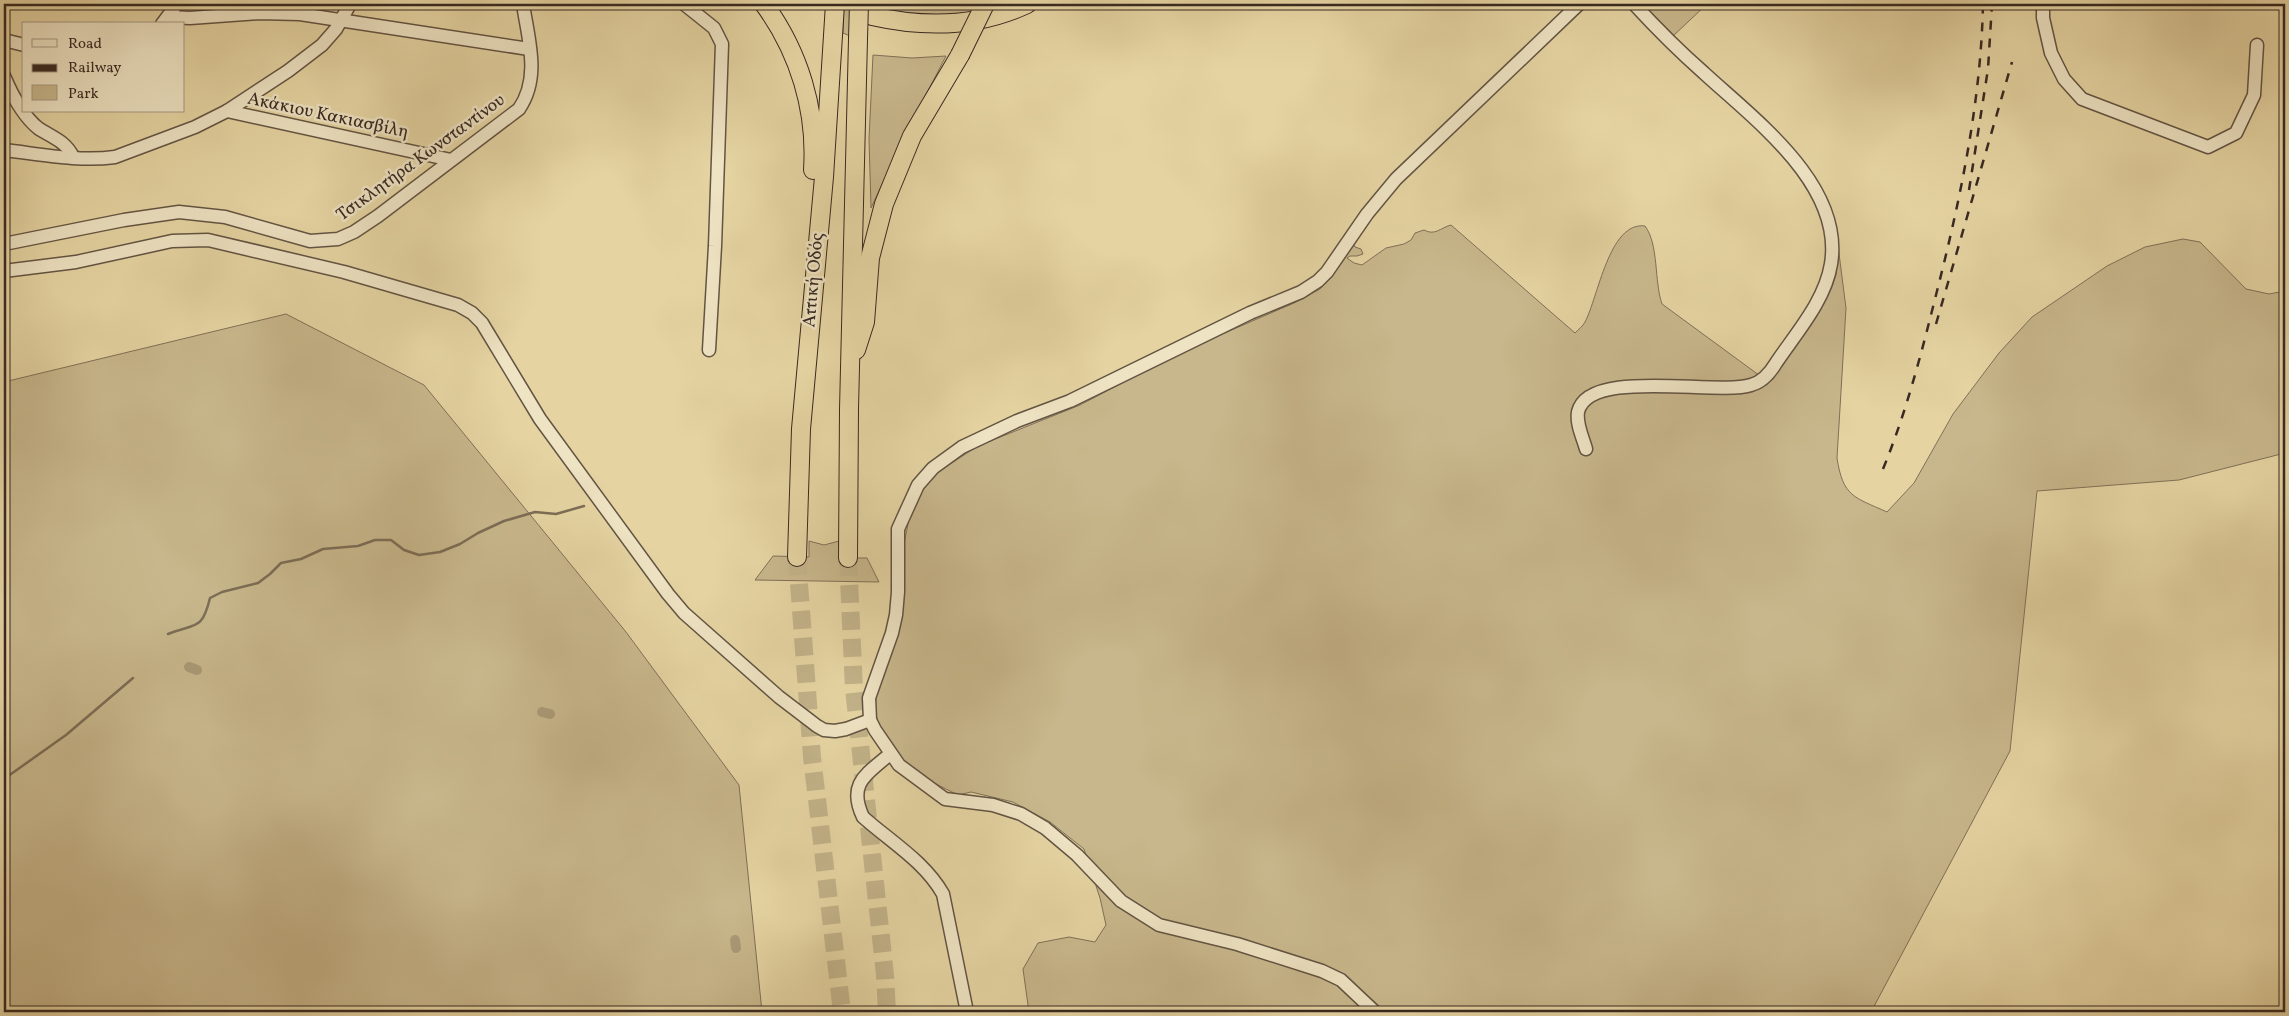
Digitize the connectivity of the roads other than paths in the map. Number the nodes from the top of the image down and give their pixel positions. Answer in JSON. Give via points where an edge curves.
{"nodes":[{"id":1,"x":177,"y":4,"type":"edge"},
{"id":2,"x":350,"y":4,"type":"edge"},
{"id":3,"x":523,"y":4,"type":"edge"},
{"id":4,"x":684,"y":4,"type":"edge"},
{"id":5,"x":764,"y":4,"type":"edge"},
{"id":6,"x":835,"y":4,"type":"edge"},
{"id":7,"x":859,"y":4,"type":"edge"},
{"id":8,"x":985,"y":4,"type":"edge"},
{"id":9,"x":1028,"y":4,"type":"edge"},
{"id":10,"x":1580,"y":4,"type":"edge"},
{"id":11,"x":1634,"y":4,"type":"edge"},
{"id":12,"x":2043,"y":4,"type":"edge"},
{"id":13,"x":872,"y":16,"type":"tunnel mouth"},
{"id":14,"x":166,"y":20,"type":"edge"},
{"id":15,"x":341,"y":20,"type":"junction"},
{"id":16,"x":4,"y":40,"type":"edge"},
{"id":17,"x":22,"y":44,"type":"edge"},
{"id":18,"x":2257,"y":45,"type":"dead end"},
{"id":19,"x":529,"y":50,"type":"junction"},
{"id":20,"x":4,"y":76,"type":"edge"},
{"id":21,"x":22,"y":109,"type":"edge"},
{"id":22,"x":227,"y":111,"type":"junction"},
{"id":23,"x":23,"y":112,"type":"edge"},
{"id":24,"x":4,"y":150,"type":"edge"},
{"id":25,"x":73,"y":157,"type":"junction"},
{"id":26,"x":451,"y":160,"type":"junction"},
{"id":27,"x":4,"y":244,"type":"edge"},
{"id":28,"x":4,"y":271,"type":"edge"},
{"id":29,"x":812,"y":299,"type":"junction"},
{"id":30,"x":709,"y":350,"type":"dead end"},
{"id":31,"x":850,"y":367,"type":"junction"},
{"id":32,"x":1586,"y":449,"type":"dead end"},
{"id":33,"x":797,"y":557,"type":"tunnel mouth"},
{"id":34,"x":848,"y":558,"type":"tunnel mouth"},
{"id":35,"x":870,"y":720,"type":"junction"},
{"id":36,"x":890,"y":754,"type":"junction"},
{"id":37,"x":967,"y":1012,"type":"edge"},
{"id":38,"x":1375,"y":1012,"type":"edge"}],
"edges":[{"from":1,"to":14,"type":"street"},
{"from":2,"to":15,"type":"street"},
{"from":3,"to":19,"type":"street","name":"Τσικλητήρα Κωνσταντίνου"},
{"from":4,"to":30,"type":"street","via":[[714,28],[722,44]]},
{"from":5,"to":29,"type":"highway","via":[[796,61],[811,118],[814,162]]},
{"from":6,"to":29,"type":"highway","name":"Αττική Οδός"},
{"from":7,"to":31,"type":"highway","name":"Αττική Οδός","bridge":true},
{"from":8,"to":31,"type":"highway","bridge":true,"via":[[960,55],[912,136],[884,204],[870,258],[865,322]]},
{"from":9,"to":13,"type":"highway","via":[[968,22],[919,24]]},
{"from":10,"to":35,"type":"street","via":[[1396,179],[1327,272],[1310,287],[1063,404],[986,435],[933,468],[918,486],[898,529],[896,615],[869,698]]},
{"from":11,"to":32,"type":"street","via":[[1672,44],[1792,155],[1816,192],[1826,217],[1831,232],[1831,264],[1820,296],[1769,374],[1760,381],[1738,387],[1662,386],[1597,392],[1583,401],[1578,411]]},
{"from":12,"to":18,"type":"street","via":[[2051,53],[2064,79],[2082,99],[2208,147],[2236,133],[2254,95]]},
{"from":14,"to":15,"type":"street","via":[[259,13]]},
{"from":15,"to":19,"type":"street"},
{"from":15,"to":22,"type":"street","via":[[309,56]]},
{"from":16,"to":17,"type":"street"},
{"from":19,"to":26,"type":"street","name":"Τσικλητήρα Κωνσταντίνου","via":[[531,83],[519,109]]},
{"from":20,"to":21,"type":"street"},
{"from":22,"to":25,"type":"street","via":[[196,127],[116,157]]},
{"from":22,"to":26,"type":"street","name":"Ακάκιου Κακιασβίλη"},
{"from":23,"to":25,"type":"street","via":[[39,128],[59,140]]},
{"from":24,"to":25,"type":"street"},
{"from":26,"to":27,"type":"street","name":"Τσικλητήρα Κωνσταντίνου","via":[[366,224],[330,241],[310,241],[225,216],[179,212]]},
{"from":28,"to":35,"type":"street","via":[[76,262],[172,241],[208,240],[344,272],[458,305],[482,322],[568,460],[668,594],[699,628],[816,726],[835,731]]},
{"from":29,"to":33,"type":"highway","name":"Αττική Οδός","via":[[801,429]]},
{"from":31,"to":34,"type":"highway","name":"Αττική Οδός"},
{"from":35,"to":36,"type":"street"},
{"from":36,"to":37,"type":"street","via":[[859,783],[858,806],[863,817],[933,876],[943,894]]},
{"from":36,"to":38,"type":"street","via":[[904,770],[945,799],[993,805],[1021,814],[1045,828],[1077,855],[1121,901],[1159,925],[1238,944],[1322,971],[1341,980]]}]}
